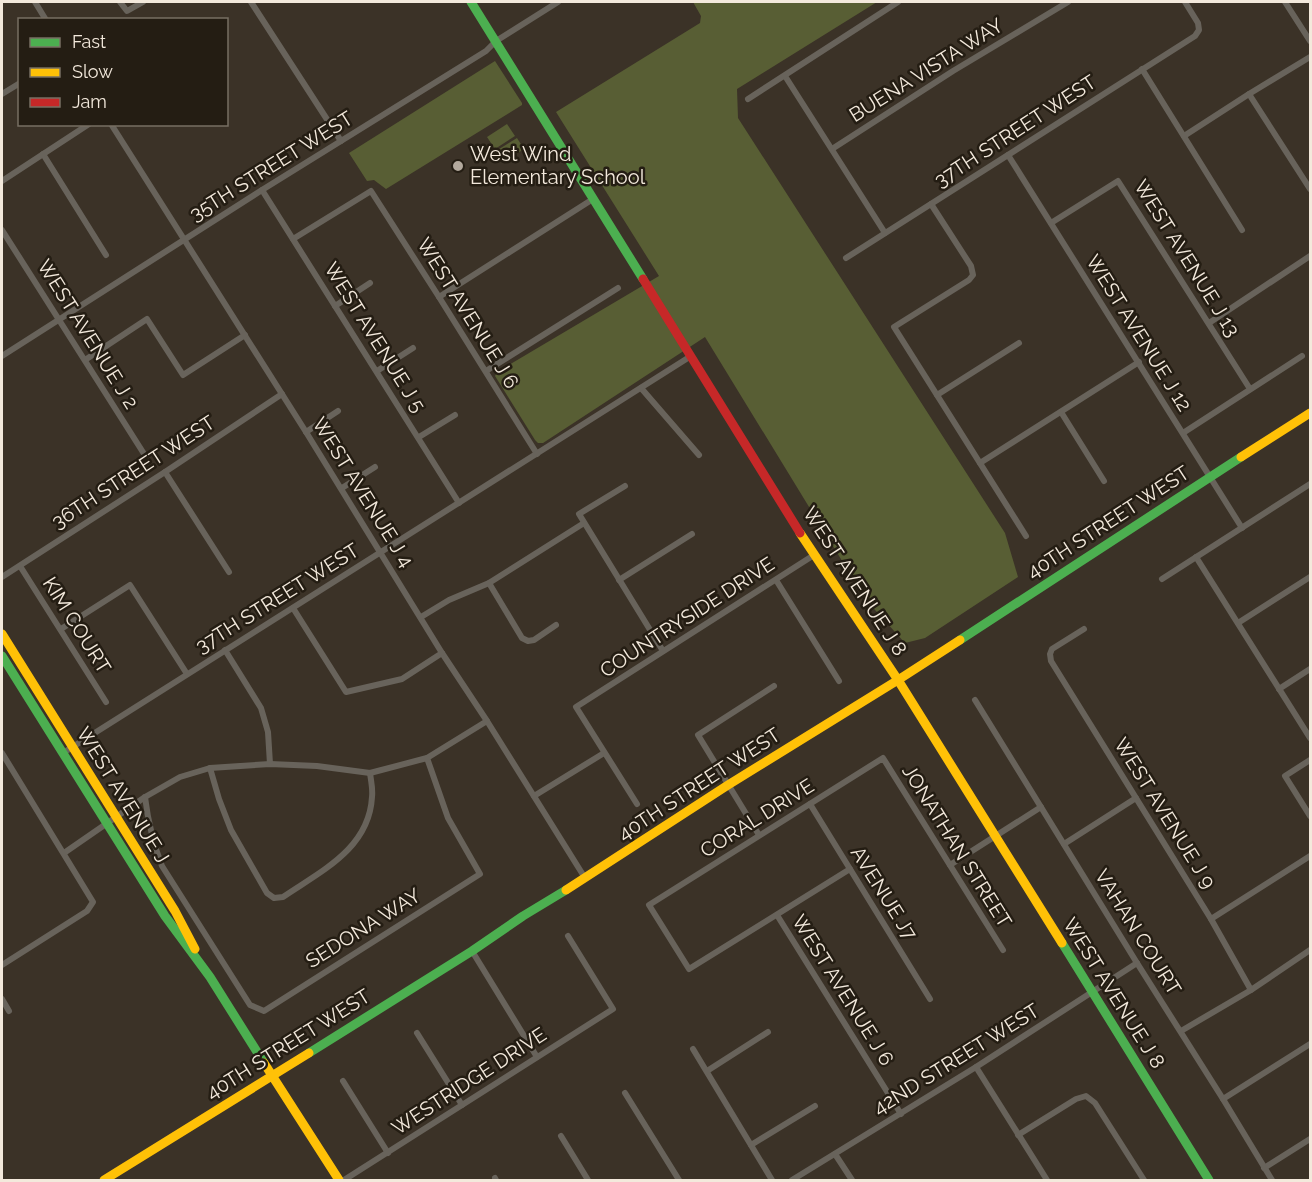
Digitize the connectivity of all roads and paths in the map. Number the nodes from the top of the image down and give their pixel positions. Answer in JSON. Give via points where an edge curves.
{"nodes":[{"id":1,"x":35,"y":2,"type":"edge"},
{"id":2,"x":120,"y":2,"type":"edge"},
{"id":3,"x":143,"y":2,"type":"edge"},
{"id":4,"x":251,"y":2,"type":"edge"},
{"id":5,"x":471,"y":2,"type":"edge"},
{"id":6,"x":558,"y":2,"type":"edge"},
{"id":7,"x":898,"y":2,"type":"edge"},
{"id":8,"x":1068,"y":2,"type":"edge"},
{"id":9,"x":1185,"y":2,"type":"edge"},
{"id":10,"x":1285,"y":2,"type":"edge"},
{"id":11,"x":45,"y":18,"type":"edge"},
{"id":12,"x":496,"y":41,"type":"junction"},
{"id":13,"x":1311,"y":41,"type":"edge"},
{"id":14,"x":1311,"y":57,"type":"edge"},
{"id":15,"x":1142,"y":69,"type":"junction"},
{"id":16,"x":785,"y":76,"type":"junction"},
{"id":17,"x":18,"y":84,"type":"edge"},
{"id":18,"x":2,"y":92,"type":"edge"},
{"id":19,"x":1249,"y":94,"type":"junction"},
{"id":20,"x":748,"y":99,"type":"dead end"},
{"id":21,"x":86,"y":126,"type":"edge"},
{"id":22,"x":112,"y":126,"type":"edge"},
{"id":23,"x":1184,"y":136,"type":"junction"},
{"id":24,"x":341,"y":141,"type":"junction"},
{"id":25,"x":832,"y":149,"type":"junction"},
{"id":26,"x":43,"y":154,"type":"junction"},
{"id":27,"x":1008,"y":155,"type":"junction"},
{"id":28,"x":2,"y":181,"type":"edge"},
{"id":29,"x":1311,"y":189,"type":"edge"},
{"id":30,"x":262,"y":190,"type":"junction"},
{"id":31,"x":593,"y":199,"type":"junction"},
{"id":32,"x":932,"y":204,"type":"junction"},
{"id":33,"x":1052,"y":223,"type":"junction"},
{"id":34,"x":2,"y":230,"type":"edge"},
{"id":35,"x":1242,"y":230,"type":"dead end"},
{"id":36,"x":885,"y":233,"type":"junction"},
{"id":37,"x":293,"y":239,"type":"junction"},
{"id":38,"x":184,"y":240,"type":"junction"},
{"id":39,"x":106,"y":255,"type":"dead end"},
{"id":40,"x":1311,"y":256,"type":"edge"},
{"id":41,"x":846,"y":258,"type":"dead end"},
{"id":42,"x":370,"y":283,"type":"dead end"},
{"id":43,"x":618,"y":288,"type":"dead end"},
{"id":44,"x":439,"y":297,"type":"junction"},
{"id":45,"x":335,"y":306,"type":"junction"},
{"id":46,"x":59,"y":320,"type":"junction"},
{"id":47,"x":1209,"y":323,"type":"junction"},
{"id":48,"x":245,"y":335,"type":"junction"},
{"id":49,"x":1019,"y":343,"type":"dead end"},
{"id":50,"x":412,"y":348,"type":"dead end"},
{"id":51,"x":2,"y":356,"type":"edge"},
{"id":52,"x":691,"y":356,"type":"junction"},
{"id":53,"x":1302,"y":356,"type":"dead end"},
{"id":54,"x":85,"y":360,"type":"junction"},
{"id":55,"x":1139,"y":362,"type":"junction"},
{"id":56,"x":377,"y":371,"type":"junction"},
{"id":57,"x":486,"y":371,"type":"junction"},
{"id":58,"x":641,"y":388,"type":"junction"},
{"id":59,"x":1250,"y":389,"type":"junction"},
{"id":60,"x":282,"y":394,"type":"junction"},
{"id":61,"x":937,"y":395,"type":"junction"},
{"id":62,"x":338,"y":411,"type":"dead end"},
{"id":63,"x":1061,"y":412,"type":"junction"},
{"id":64,"x":1311,"y":413,"type":"edge"},
{"id":65,"x":455,"y":415,"type":"dead end"},
{"id":66,"x":306,"y":432,"type":"junction"},
{"id":67,"x":1183,"y":433,"type":"junction"},
{"id":68,"x":419,"y":437,"type":"junction"},
{"id":69,"x":537,"y":454,"type":"junction"},
{"id":70,"x":699,"y":455,"type":"dead end"},
{"id":71,"x":146,"y":457,"type":"dead end"},
{"id":72,"x":980,"y":463,"type":"junction"},
{"id":73,"x":375,"y":467,"type":"dead end"},
{"id":74,"x":165,"y":472,"type":"junction"},
{"id":75,"x":1210,"y":477,"type":"junction"},
{"id":76,"x":1104,"y":481,"type":"dead end"},
{"id":77,"x":1311,"y":484,"type":"edge"},
{"id":78,"x":625,"y":486,"type":"dead end"},
{"id":79,"x":342,"y":489,"type":"junction"},
{"id":80,"x":459,"y":503,"type":"junction"},
{"id":81,"x":584,"y":523,"type":"junction"},
{"id":82,"x":1242,"y":528,"type":"junction"},
{"id":83,"x":692,"y":534,"type":"dead end"},
{"id":84,"x":1026,"y":536,"type":"dead end"},
{"id":85,"x":381,"y":552,"type":"junction"},
{"id":86,"x":814,"y":555,"type":"junction"},
{"id":87,"x":1196,"y":557,"type":"junction"},
{"id":88,"x":20,"y":566,"type":"junction"},
{"id":89,"x":229,"y":572,"type":"dead end"},
{"id":90,"x":2,"y":577,"type":"edge"},
{"id":91,"x":1311,"y":577,"type":"edge"},
{"id":92,"x":1162,"y":579,"type":"dead end"},
{"id":93,"x":619,"y":580,"type":"junction"},
{"id":94,"x":776,"y":580,"type":"junction"},
{"id":95,"x":489,"y":583,"type":"junction"},
{"id":96,"x":292,"y":608,"type":"junction"},
{"id":97,"x":420,"y":617,"type":"junction"},
{"id":98,"x":1238,"y":623,"type":"junction"},
{"id":99,"x":556,"y":625,"type":"dead end"},
{"id":100,"x":61,"y":629,"type":"junction"},
{"id":101,"x":1084,"y":629,"type":"dead end"},
{"id":102,"x":2,"y":634,"type":"edge"},
{"id":103,"x":225,"y":650,"type":"junction"},
{"id":104,"x":663,"y":651,"type":"junction"},
{"id":105,"x":442,"y":653,"type":"junction"},
{"id":106,"x":2,"y":656,"type":"edge"},
{"id":107,"x":1311,"y":669,"type":"edge"},
{"id":108,"x":187,"y":674,"type":"junction"},
{"id":109,"x":898,"y":680,"type":"junction"},
{"id":110,"x":839,"y":681,"type":"dead end"},
{"id":111,"x":774,"y":686,"type":"dead end"},
{"id":112,"x":1280,"y":688,"type":"junction"},
{"id":113,"x":975,"y":700,"type":"dead end"},
{"id":114,"x":106,"y":702,"type":"dead end"},
{"id":115,"x":487,"y":721,"type":"junction"},
{"id":116,"x":1311,"y":738,"type":"edge"},
{"id":117,"x":72,"y":747,"type":"junction"},
{"id":118,"x":2,"y":753,"type":"edge"},
{"id":119,"x":63,"y":753,"type":"junction"},
{"id":120,"x":604,"y":753,"type":"junction"},
{"id":121,"x":427,"y":758,"type":"junction"},
{"id":122,"x":883,"y":758,"type":"joint"},
{"id":123,"x":1311,"y":760,"type":"edge"},
{"id":124,"x":270,"y":764,"type":"junction"},
{"id":125,"x":210,"y":768,"type":"junction"},
{"id":126,"x":370,"y":773,"type":"junction"},
{"id":127,"x":728,"y":785,"type":"junction"},
{"id":128,"x":534,"y":796,"type":"junction"},
{"id":129,"x":145,"y":797,"type":"junction"},
{"id":130,"x":1136,"y":798,"type":"junction"},
{"id":131,"x":637,"y":804,"type":"dead end"},
{"id":132,"x":810,"y":804,"type":"junction"},
{"id":133,"x":1041,"y":807,"type":"junction"},
{"id":134,"x":1311,"y":816,"type":"edge"},
{"id":135,"x":116,"y":817,"type":"junction"},
{"id":136,"x":107,"y":823,"type":"junction"},
{"id":137,"x":759,"y":835,"type":"junction"},
{"id":138,"x":996,"y":836,"type":"junction"},
{"id":139,"x":1064,"y":844,"type":"junction"},
{"id":140,"x":64,"y":853,"type":"junction"},
{"id":141,"x":1311,"y":856,"type":"edge"},
{"id":142,"x":950,"y":865,"type":"junction"},
{"id":143,"x":850,"y":869,"type":"junction"},
{"id":144,"x":585,"y":878,"type":"junction"},
{"id":145,"x":777,"y":915,"type":"junction"},
{"id":146,"x":1211,"y":920,"type":"junction"},
{"id":147,"x":568,"y":936,"type":"dead end"},
{"id":148,"x":1003,"y":950,"type":"dead end"},
{"id":149,"x":1311,"y":950,"type":"edge"},
{"id":150,"x":472,"y":951,"type":"junction"},
{"id":151,"x":1137,"y":963,"type":"junction"},
{"id":152,"x":2,"y":964,"type":"edge"},
{"id":153,"x":210,"y":977,"type":"junction"},
{"id":154,"x":1251,"y":990,"type":"junction"},
{"id":155,"x":1093,"y":992,"type":"junction"},
{"id":156,"x":2,"y":999,"type":"edge"},
{"id":157,"x":930,"y":999,"type":"dead end"},
{"id":158,"x":9,"y":1011,"type":"dead end"},
{"id":159,"x":264,"y":1011,"type":"joint"},
{"id":160,"x":1181,"y":1031,"type":"junction"},
{"id":161,"x":768,"y":1032,"type":"dead end"},
{"id":162,"x":417,"y":1033,"type":"dead end"},
{"id":163,"x":1311,"y":1044,"type":"edge"},
{"id":164,"x":693,"y":1049,"type":"dead end"},
{"id":165,"x":537,"y":1056,"type":"junction"},
{"id":166,"x":976,"y":1067,"type":"junction"},
{"id":167,"x":707,"y":1071,"type":"junction"},
{"id":168,"x":272,"y":1075,"type":"junction"},
{"id":169,"x":343,"y":1081,"type":"dead end"},
{"id":170,"x":625,"y":1093,"type":"dead end"},
{"id":171,"x":1223,"y":1099,"type":"junction"},
{"id":172,"x":462,"y":1105,"type":"junction"},
{"id":173,"x":815,"y":1106,"type":"dead end"},
{"id":174,"x":900,"y":1114,"type":"junction"},
{"id":175,"x":1018,"y":1135,"type":"junction"},
{"id":176,"x":561,"y":1136,"type":"dead end"},
{"id":177,"x":1311,"y":1139,"type":"edge"},
{"id":178,"x":751,"y":1145,"type":"junction"},
{"id":179,"x":388,"y":1153,"type":"junction"},
{"id":180,"x":835,"y":1154,"type":"junction"},
{"id":181,"x":1264,"y":1168,"type":"junction"},
{"id":182,"x":104,"y":1180,"type":"edge"},
{"id":183,"x":339,"y":1180,"type":"edge"},
{"id":184,"x":344,"y":1180,"type":"edge"},
{"id":185,"x":588,"y":1180,"type":"edge"},
{"id":186,"x":679,"y":1180,"type":"edge"},
{"id":187,"x":772,"y":1180,"type":"edge"},
{"id":188,"x":792,"y":1180,"type":"edge"},
{"id":189,"x":852,"y":1180,"type":"edge"},
{"id":190,"x":1047,"y":1180,"type":"edge"},
{"id":191,"x":1144,"y":1180,"type":"edge"},
{"id":192,"x":1209,"y":1180,"type":"edge"},
{"id":193,"x":1272,"y":1180,"type":"edge"}],
"edges":[{"from":1,"to":11,"type":"street"},
{"from":2,"to":3,"type":"street","via":[[127,11]]},
{"from":4,"to":24,"type":"street"},
{"from":5,"to":12,"type":"main road","name":"WEST AVENUE J 8"},
{"from":6,"to":12,"type":"street","name":"35TH STREET WEST"},
{"from":7,"to":16,"type":"street"},
{"from":8,"to":25,"type":"street","name":"BUENA VISTA WAY"},
{"from":9,"to":15,"type":"street","name":"37TH STREET WEST","via":[[1199,30]]},
{"from":10,"to":13,"type":"street"},
{"from":12,"to":24,"type":"street","name":"35TH STREET WEST"},
{"from":12,"to":31,"type":"main road","name":"WEST AVENUE J 8"},
{"from":14,"to":19,"type":"street"},
{"from":15,"to":23,"type":"street"},
{"from":15,"to":27,"type":"street","name":"37TH STREET WEST"},
{"from":16,"to":20,"type":"street"},
{"from":16,"to":25,"type":"street"},
{"from":17,"to":18,"type":"street"},
{"from":19,"to":23,"type":"street"},
{"from":19,"to":29,"type":"street"},
{"from":21,"to":26,"type":"street"},
{"from":22,"to":38,"type":"street","name":"WEST AVENUE J 4"},
{"from":23,"to":35,"type":"street"},
{"from":24,"to":30,"type":"street","name":"35TH STREET WEST"},
{"from":25,"to":36,"type":"street"},
{"from":26,"to":28,"type":"street"},
{"from":26,"to":39,"type":"street"},
{"from":27,"to":32,"type":"street","name":"37TH STREET WEST"},
{"from":27,"to":33,"type":"street","name":"WEST AVENUE J 12"},
{"from":30,"to":37,"type":"street","name":"WEST AVENUE J 5"},
{"from":30,"to":38,"type":"street","name":"35TH STREET WEST"},
{"from":31,"to":44,"type":"street"},
{"from":31,"to":52,"type":"main road","name":"WEST AVENUE J 8"},
{"from":32,"to":36,"type":"street","name":"37TH STREET WEST"},
{"from":32,"to":61,"type":"street","via":[[973,275],[894,327]]},
{"from":33,"to":47,"type":"street","name":"WEST AVENUE J 13","via":[[1118,181]]},
{"from":33,"to":55,"type":"street","name":"WEST AVENUE J 12"},
{"from":34,"to":46,"type":"street","name":"WEST AVENUE J 2"},
{"from":36,"to":41,"type":"street","name":"37TH STREET WEST"},
{"from":37,"to":44,"type":"street","name":"WEST AVENUE J 6","via":[[371,191]]},
{"from":37,"to":45,"type":"street","name":"WEST AVENUE J 5"},
{"from":38,"to":46,"type":"street","name":"35TH STREET WEST"},
{"from":38,"to":48,"type":"street","name":"WEST AVENUE J 4"},
{"from":40,"to":47,"type":"street"},
{"from":42,"to":45,"type":"street"},
{"from":43,"to":57,"type":"street"},
{"from":44,"to":57,"type":"street","name":"WEST AVENUE J 6"},
{"from":45,"to":56,"type":"street","name":"WEST AVENUE J 5"},
{"from":46,"to":51,"type":"street","name":"35TH STREET WEST"},
{"from":46,"to":54,"type":"street","name":"WEST AVENUE J 2"},
{"from":47,"to":59,"type":"street","name":"WEST AVENUE J 13"},
{"from":48,"to":54,"type":"street","via":[[183,375],[147,320]]},
{"from":48,"to":60,"type":"street","name":"WEST AVENUE J 4"},
{"from":49,"to":61,"type":"street"},
{"from":50,"to":56,"type":"street"},
{"from":52,"to":58,"type":"street","name":"37TH STREET WEST"},
{"from":52,"to":86,"type":"main road","name":"WEST AVENUE J 8"},
{"from":53,"to":59,"type":"street"},
{"from":54,"to":71,"type":"street","name":"WEST AVENUE J 2"},
{"from":55,"to":63,"type":"street"},
{"from":55,"to":67,"type":"street","name":"WEST AVENUE J 12"},
{"from":56,"to":68,"type":"street","name":"WEST AVENUE J 5"},
{"from":57,"to":69,"type":"street","name":"WEST AVENUE J 6"},
{"from":58,"to":69,"type":"street","name":"37TH STREET WEST"},
{"from":58,"to":70,"type":"street"},
{"from":59,"to":67,"type":"street"},
{"from":60,"to":66,"type":"street","name":"WEST AVENUE J 4"},
{"from":60,"to":74,"type":"street","name":"36TH STREET WEST"},
{"from":61,"to":72,"type":"street"},
{"from":62,"to":66,"type":"street"},
{"from":63,"to":72,"type":"street"},
{"from":63,"to":76,"type":"street"},
{"from":64,"to":75,"type":"main road","name":"40TH STREET WEST"},
{"from":65,"to":68,"type":"street"},
{"from":66,"to":79,"type":"street","name":"WEST AVENUE J 4"},
{"from":67,"to":75,"type":"street","name":"WEST AVENUE J 12"},
{"from":68,"to":80,"type":"street","name":"WEST AVENUE J 5"},
{"from":69,"to":80,"type":"street","name":"37TH STREET WEST"},
{"from":72,"to":84,"type":"street"},
{"from":73,"to":79,"type":"street"},
{"from":74,"to":88,"type":"street","name":"36TH STREET WEST"},
{"from":74,"to":89,"type":"street"},
{"from":75,"to":82,"type":"street","name":"WEST AVENUE J 12"},
{"from":75,"to":109,"type":"main road","name":"40TH STREET WEST"},
{"from":77,"to":82,"type":"street"},
{"from":78,"to":81,"type":"street","via":[[579,514]]},
{"from":79,"to":85,"type":"street","name":"WEST AVENUE J 4"},
{"from":80,"to":85,"type":"street","name":"37TH STREET WEST"},
{"from":81,"to":93,"type":"street"},
{"from":81,"to":95,"type":"street"},
{"from":82,"to":87,"type":"street"},
{"from":83,"to":93,"type":"street"},
{"from":85,"to":96,"type":"street","name":"37TH STREET WEST"},
{"from":85,"to":97,"type":"street","name":"WEST AVENUE J 4"},
{"from":86,"to":94,"type":"street","name":"COUNTRYSIDE DRIVE"},
{"from":86,"to":109,"type":"main road","name":"WEST AVENUE J 8"},
{"from":87,"to":92,"type":"street"},
{"from":87,"to":98,"type":"street"},
{"from":88,"to":90,"type":"street","name":"36TH STREET WEST"},
{"from":88,"to":100,"type":"street","name":"KIM COURT"},
{"from":91,"to":98,"type":"street"},
{"from":93,"to":104,"type":"street"},
{"from":94,"to":104,"type":"street","name":"COUNTRYSIDE DRIVE"},
{"from":94,"to":110,"type":"street"},
{"from":95,"to":97,"type":"street"},
{"from":95,"to":99,"type":"street","via":[[522,638],[534,639]]},
{"from":96,"to":103,"type":"street","name":"37TH STREET WEST"},
{"from":96,"to":105,"type":"street","via":[[346,692],[402,679]]},
{"from":97,"to":105,"type":"street","name":"WEST AVENUE J 4"},
{"from":98,"to":112,"type":"street"},
{"from":100,"to":108,"type":"street","via":[[130,585]]},
{"from":100,"to":114,"type":"street","name":"KIM COURT"},
{"from":101,"to":130,"type":"street","name":"WEST AVENUE J 9","via":[[1052,649],[1051,661]]},
{"from":102,"to":117,"type":"main road","name":"WEST AVENUE J"},
{"from":103,"to":108,"type":"street","name":"37TH STREET WEST"},
{"from":103,"to":124,"type":"street","via":[[261,708],[268,732]]},
{"from":104,"to":120,"type":"street","name":"COUNTRYSIDE DRIVE","via":[[576,707]]},
{"from":105,"to":115,"type":"street","name":"WEST AVENUE J 4"},
{"from":106,"to":119,"type":"main road","name":"WEST AVENUE J"},
{"from":107,"to":112,"type":"street"},
{"from":108,"to":117,"type":"street","name":"37TH STREET WEST"},
{"from":109,"to":127,"type":"main road","name":"40TH STREET WEST"},
{"from":109,"to":138,"type":"main road","name":"WEST AVENUE J 8"},
{"from":111,"to":127,"type":"street","via":[[698,735]]},
{"from":112,"to":116,"type":"street"},
{"from":113,"to":133,"type":"street","name":"VAHAN COURT"},
{"from":115,"to":121,"type":"street"},
{"from":115,"to":128,"type":"street","name":"WEST AVENUE J 4"},
{"from":117,"to":119,"type":"street","name":"37TH STREET WEST"},
{"from":117,"to":135,"type":"main road","name":"WEST AVENUE J"},
{"from":118,"to":140,"type":"street"},
{"from":119,"to":136,"type":"main road","name":"WEST AVENUE J"},
{"from":120,"to":128,"type":"street"},
{"from":120,"to":131,"type":"street"},
{"from":121,"to":126,"type":"street"},
{"from":121,"to":159,"type":"street","name":"SEDONA WAY","via":[[448,818],[480,874]]},
{"from":122,"to":132,"type":"street","name":"CORAL DRIVE"},
{"from":122,"to":142,"type":"street","name":"JONATHAN STREET"},
{"from":123,"to":134,"type":"street","via":[[1285,776]]},
{"from":124,"to":125,"type":"street"},
{"from":124,"to":126,"type":"street"},
{"from":125,"to":126,"type":"street","via":[[231,830],[267,893],[274,898],[283,897],[340,859],[358,840],[367,825],[372,796]]},
{"from":125,"to":129,"type":"street","via":[[180,777]]},
{"from":127,"to":137,"type":"street"},
{"from":127,"to":144,"type":"main road","name":"40TH STREET WEST"},
{"from":128,"to":144,"type":"street","name":"WEST AVENUE J 4"},
{"from":129,"to":135,"type":"street"},
{"from":129,"to":159,"type":"street","name":"WEST AVENUE J","via":[[150,831],[162,866],[250,1005]]},
{"from":130,"to":139,"type":"street"},
{"from":130,"to":146,"type":"street","name":"WEST AVENUE J 9"},
{"from":132,"to":137,"type":"street","name":"CORAL DRIVE"},
{"from":132,"to":143,"type":"street","name":"AVENUE J7"},
{"from":133,"to":138,"type":"street"},
{"from":133,"to":139,"type":"street","name":"VAHAN COURT"},
{"from":135,"to":136,"type":"street"},
{"from":135,"to":153,"type":"main road","name":"WEST AVENUE J","via":[[175,911]]},
{"from":136,"to":140,"type":"street"},
{"from":136,"to":153,"type":"main road","name":"WEST AVENUE J","via":[[165,916]]},
{"from":137,"to":145,"type":"street","name":"CORAL DRIVE","via":[[649,905],[689,969]]},
{"from":138,"to":142,"type":"street"},
{"from":138,"to":155,"type":"main road","name":"WEST AVENUE J 8"},
{"from":139,"to":151,"type":"street","name":"VAHAN COURT"},
{"from":140,"to":152,"type":"street","via":[[93,902],[87,911]]},
{"from":141,"to":146,"type":"street"},
{"from":142,"to":148,"type":"street","name":"JONATHAN STREET"},
{"from":143,"to":145,"type":"street"},
{"from":143,"to":157,"type":"street","name":"AVENUE J7"},
{"from":144,"to":150,"type":"main road","name":"40TH STREET WEST"},
{"from":145,"to":174,"type":"street","name":"WEST AVENUE J 6"},
{"from":146,"to":154,"type":"street","name":"WEST AVENUE J 9"},
{"from":147,"to":165,"type":"street","name":"WESTRIDGE DRIVE","via":[[613,1009]]},
{"from":149,"to":154,"type":"street"},
{"from":150,"to":165,"type":"street"},
{"from":150,"to":168,"type":"main road","name":"40TH STREET WEST"},
{"from":151,"to":155,"type":"street","name":"42ND STREET WEST"},
{"from":151,"to":160,"type":"street","name":"VAHAN COURT"},
{"from":153,"to":168,"type":"main road","name":"WEST AVENUE J"},
{"from":154,"to":160,"type":"street"},
{"from":155,"to":166,"type":"street","name":"42ND STREET WEST"},
{"from":155,"to":192,"type":"main road","name":"WEST AVENUE J 8"},
{"from":156,"to":158,"type":"street"},
{"from":160,"to":171,"type":"street","name":"VAHAN COURT"},
{"from":161,"to":167,"type":"street"},
{"from":162,"to":172,"type":"street"},
{"from":163,"to":171,"type":"street"},
{"from":164,"to":167,"type":"street"},
{"from":165,"to":172,"type":"street","name":"WESTRIDGE DRIVE"},
{"from":166,"to":174,"type":"street","name":"42ND STREET WEST"},
{"from":166,"to":175,"type":"street"},
{"from":167,"to":178,"type":"street"},
{"from":168,"to":182,"type":"main road","name":"40TH STREET WEST"},
{"from":168,"to":183,"type":"main road","name":"WEST AVENUE J"},
{"from":169,"to":179,"type":"street"},
{"from":170,"to":186,"type":"street"},
{"from":171,"to":181,"type":"street","name":"VAHAN COURT"},
{"from":172,"to":179,"type":"street","name":"WESTRIDGE DRIVE"},
{"from":173,"to":178,"type":"street"},
{"from":174,"to":180,"type":"street","name":"42ND STREET WEST"},
{"from":175,"to":190,"type":"street"},
{"from":175,"to":191,"type":"street","via":[[1086,1096],[1095,1103]]},
{"from":176,"to":185,"type":"street"},
{"from":177,"to":181,"type":"street"},
{"from":178,"to":187,"type":"street"},
{"from":179,"to":184,"type":"street","name":"WESTRIDGE DRIVE"},
{"from":180,"to":188,"type":"street","name":"42ND STREET WEST"},
{"from":180,"to":189,"type":"street"},
{"from":181,"to":193,"type":"street","name":"VAHAN COURT"}]}
